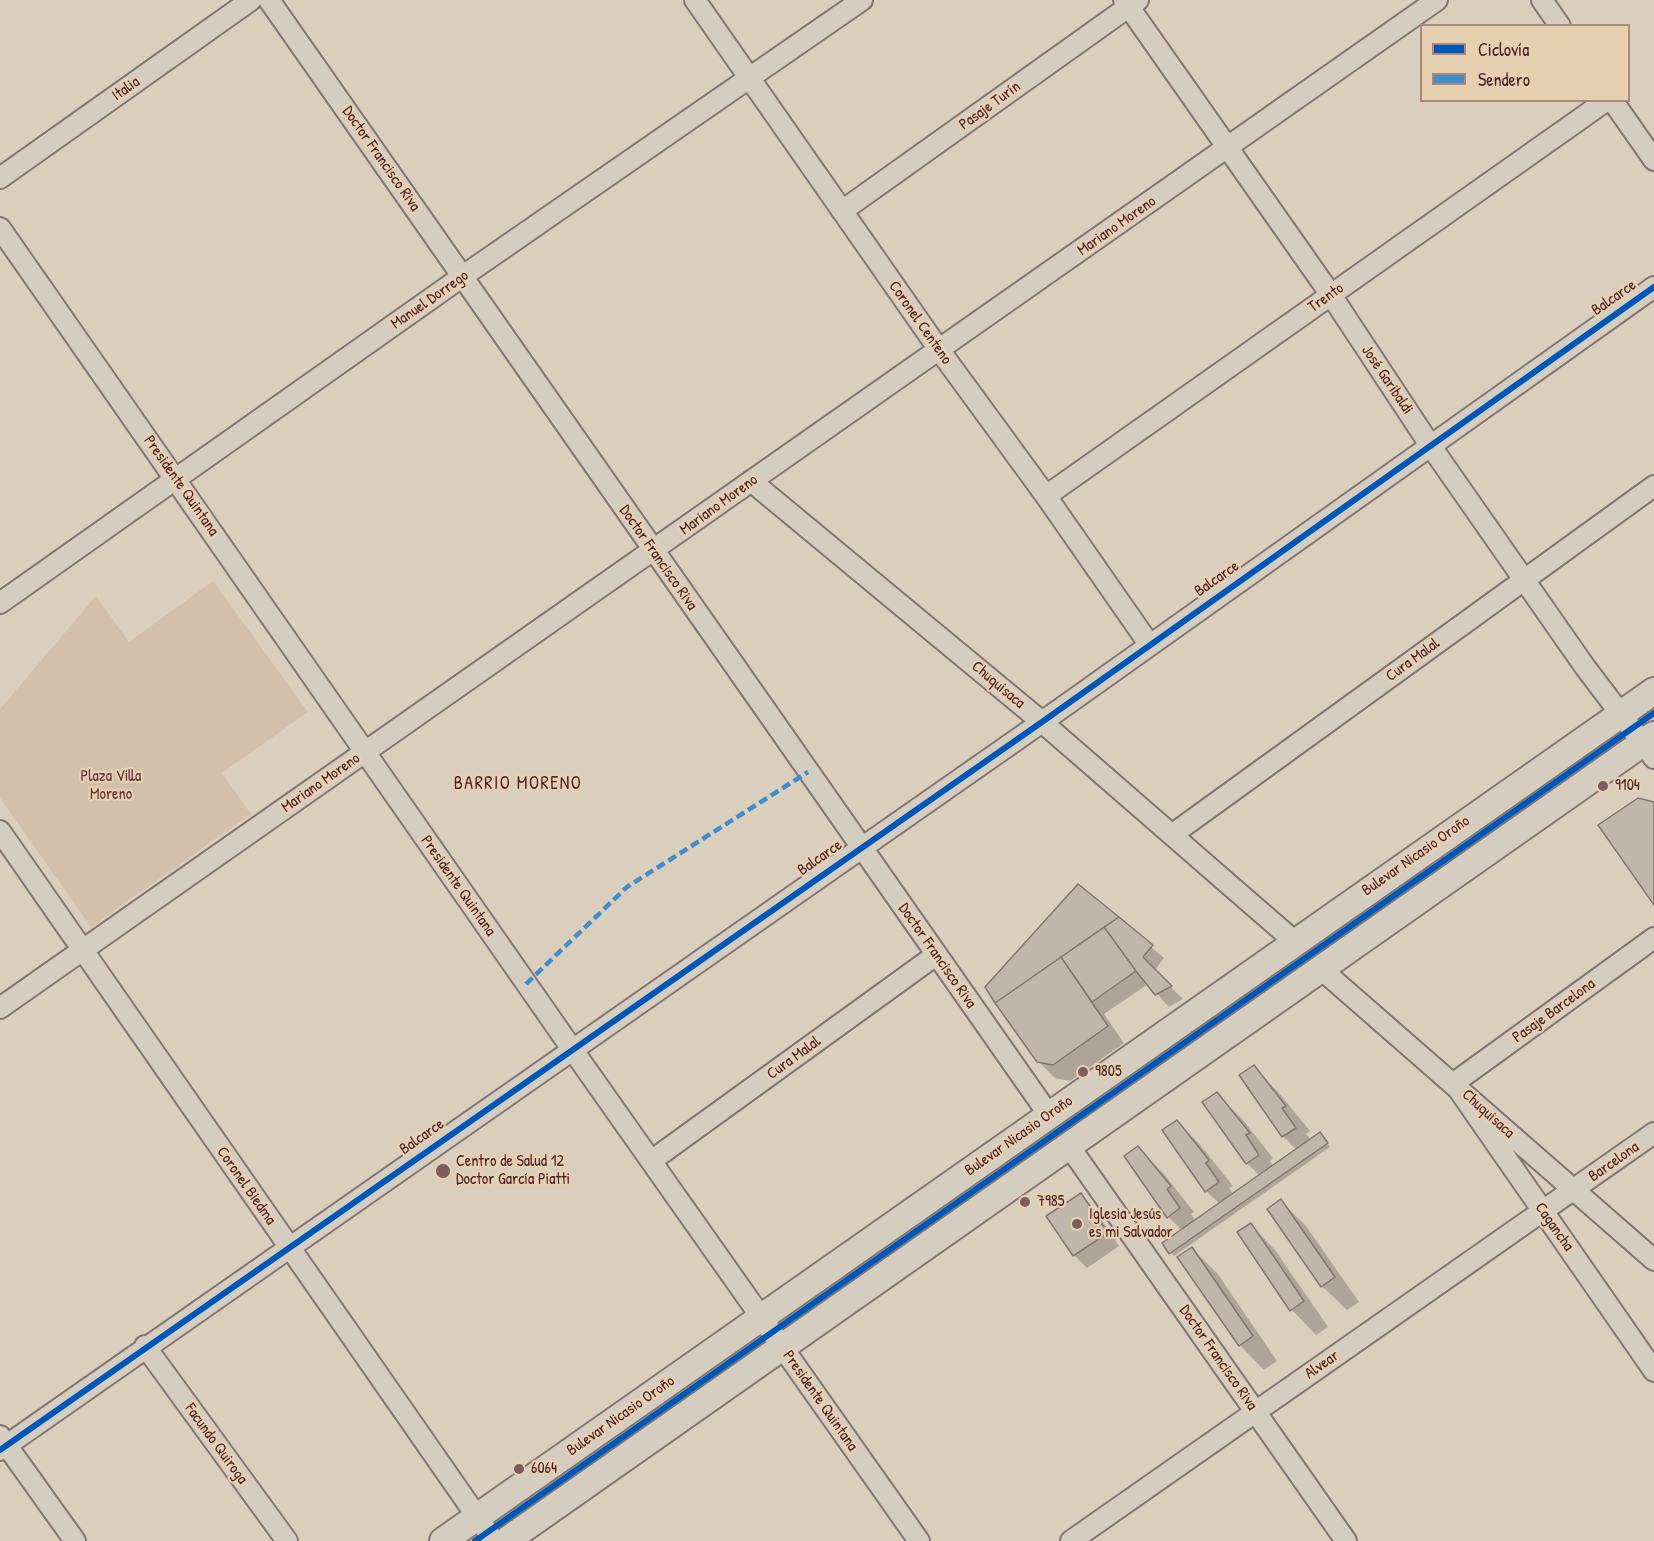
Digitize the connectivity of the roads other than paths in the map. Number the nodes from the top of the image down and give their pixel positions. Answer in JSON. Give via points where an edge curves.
{"nodes":[{"id":1,"x":251,"y":0,"type":"edge"},
{"id":2,"x":269,"y":0,"type":"edge"},
{"id":3,"x":695,"y":0,"type":"edge"},
{"id":4,"x":862,"y":0,"type":"edge"},
{"id":5,"x":1437,"y":0,"type":"edge"},
{"id":6,"x":1542,"y":0,"type":"edge"},
{"id":7,"x":1130,"y":2,"type":"edge"},
{"id":8,"x":1559,"y":24,"type":"edge"},
{"id":9,"x":749,"y":78,"type":"junction"},
{"id":10,"x":1604,"y":102,"type":"edge"},
{"id":11,"x":1613,"y":102,"type":"edge"},
{"id":12,"x":1227,"y":147,"type":"junction"},
{"id":13,"x":1654,"y":160,"type":"edge"},
{"id":14,"x":0,"y":178,"type":"edge"},
{"id":15,"x":842,"y":211,"type":"junction"},
{"id":16,"x":0,"y":228,"type":"edge"},
{"id":17,"x":463,"y":276,"type":"junction"},
{"id":18,"x":1654,"y":287,"type":"edge"},
{"id":19,"x":1331,"y":295,"type":"junction"},
{"id":20,"x":940,"y":351,"type":"junction"},
{"id":21,"x":1430,"y":445,"type":"junction"},
{"id":22,"x":176,"y":480,"type":"junction"},
{"id":23,"x":751,"y":482,"type":"junction"},
{"id":24,"x":1654,"y":486,"type":"edge"},
{"id":25,"x":1046,"y":496,"type":"junction"},
{"id":26,"x":653,"y":552,"type":"junction"},
{"id":27,"x":1524,"y":579,"type":"junction"},
{"id":28,"x":0,"y":603,"type":"edge"},
{"id":29,"x":1149,"y":644,"type":"junction"},
{"id":30,"x":1654,"y":691,"type":"edge"},
{"id":31,"x":1621,"y":714,"type":"junction"},
{"id":32,"x":1042,"y":722,"type":"junction"},
{"id":33,"x":1650,"y":745,"type":"edge"},
{"id":34,"x":365,"y":752,"type":"junction"},
{"id":35,"x":1,"y":833,"type":"edge"},
{"id":36,"x":1173,"y":834,"type":"junction"},
{"id":37,"x":860,"y":847,"type":"junction"},
{"id":38,"x":1654,"y":938,"type":"edge"},
{"id":39,"x":1294,"y":941,"type":"junction"},
{"id":40,"x":83,"y":950,"type":"junction"},
{"id":41,"x":936,"y":955,"type":"junction"},
{"id":42,"x":1321,"y":969,"type":"junction"},
{"id":43,"x":0,"y":1008,"type":"edge"},
{"id":44,"x":572,"y":1049,"type":"junction"},
{"id":45,"x":1454,"y":1083,"type":"junction"},
{"id":46,"x":1049,"y":1115,"type":"junction"},
{"id":47,"x":1654,"y":1133,"type":"edge"},
{"id":48,"x":1069,"y":1146,"type":"junction"},
{"id":49,"x":651,"y":1161,"type":"junction"},
{"id":50,"x":1574,"y":1190,"type":"junction"},
{"id":51,"x":1543,"y":1211,"type":"junction"},
{"id":52,"x":289,"y":1248,"type":"junction"},
{"id":53,"x":1654,"y":1260,"type":"edge"},
{"id":54,"x":761,"y":1317,"type":"junction"},
{"id":55,"x":145,"y":1346,"type":"junction"},
{"id":56,"x":782,"y":1347,"type":"junction"},
{"id":57,"x":1654,"y":1371,"type":"edge"},
{"id":58,"x":1256,"y":1412,"type":"junction"},
{"id":59,"x":2,"y":1444,"type":"edge"},
{"id":60,"x":477,"y":1517,"type":"junction"},
{"id":61,"x":75,"y":1541,"type":"edge"},
{"id":62,"x":287,"y":1541,"type":"edge"},
{"id":63,"x":443,"y":1541,"type":"edge"},
{"id":64,"x":494,"y":1541,"type":"edge"},
{"id":65,"x":506,"y":1541,"type":"edge"},
{"id":66,"x":919,"y":1541,"type":"edge"},
{"id":67,"x":1071,"y":1541,"type":"edge"},
{"id":68,"x":1346,"y":1541,"type":"edge"}],
"edges":[{"from":1,"to":14,"type":"street","name":"Italia"},
{"from":2,"to":17,"type":"street","name":"Doctor Francisco Riva"},
{"from":3,"to":9,"type":"street","name":"Coronel Centeno"},
{"from":4,"to":9,"type":"street","name":"Manuel Dorrego"},
{"from":5,"to":12,"type":"street","name":"Mariano Moreno"},
{"from":6,"to":8,"type":"street"},
{"from":7,"to":12,"type":"street","name":"José Garibaldi"},
{"from":7,"to":15,"type":"street","name":"Pasaje Turín"},
{"from":9,"to":15,"type":"street","name":"Coronel Centeno"},
{"from":9,"to":17,"type":"street","name":"Manuel Dorrego"},
{"from":10,"to":19,"type":"street","name":"Trento"},
{"from":11,"to":13,"type":"street"},
{"from":12,"to":19,"type":"street","name":"José Garibaldi"},
{"from":12,"to":20,"type":"street","name":"Mariano Moreno"},
{"from":15,"to":20,"type":"street","name":"Coronel Centeno"},
{"from":16,"to":22,"type":"street","name":"Presidente Quintana"},
{"from":17,"to":22,"type":"street","name":"Manuel Dorrego"},
{"from":17,"to":26,"type":"street","name":"Doctor Francisco Riva"},
{"from":18,"to":21,"type":"street","name":"Balcarce"},
{"from":19,"to":21,"type":"street","name":"José Garibaldi"},
{"from":19,"to":25,"type":"street","name":"Trento"},
{"from":20,"to":23,"type":"street","name":"Mariano Moreno"},
{"from":20,"to":25,"type":"street","name":"Coronel Centeno"},
{"from":21,"to":27,"type":"street","name":"José Garibaldi"},
{"from":21,"to":29,"type":"street","name":"Balcarce"},
{"from":22,"to":28,"type":"street","name":"Manuel Dorrego"},
{"from":22,"to":34,"type":"street","name":"Presidente Quintana"},
{"from":23,"to":26,"type":"street","name":"Mariano Moreno"},
{"from":23,"to":32,"type":"street","name":"Chuquisaca"},
{"from":24,"to":27,"type":"street","name":"Cura Malal"},
{"from":25,"to":29,"type":"street","name":"Coronel Centeno"},
{"from":26,"to":34,"type":"street","name":"Mariano Moreno"},
{"from":26,"to":37,"type":"street","name":"Doctor Francisco Riva"},
{"from":27,"to":31,"type":"street","name":"José Garibaldi"},
{"from":27,"to":36,"type":"street","name":"Cura Malal"},
{"from":29,"to":32,"type":"street","name":"Balcarce"},
{"from":30,"to":31,"type":"main road","name":"Bulevar Nicasio Oroño"},
{"from":31,"to":33,"type":"street","name":"José Garibaldi"},
{"from":31,"to":39,"type":"main road","name":"Bulevar Nicasio Oroño"},
{"from":32,"to":36,"type":"street","name":"Chuquisaca"},
{"from":32,"to":37,"type":"street","name":"Balcarce"},
{"from":33,"to":42,"type":"main road"},
{"from":34,"to":40,"type":"street","name":"Mariano Moreno"},
{"from":34,"to":44,"type":"street","name":"Presidente Quintana"},
{"from":35,"to":40,"type":"street","name":"Coronel Biedma"},
{"from":36,"to":39,"type":"street","name":"Chuquisaca"},
{"from":37,"to":41,"type":"street","name":"Doctor Francisco Riva"},
{"from":37,"to":44,"type":"street","name":"Balcarce"},
{"from":38,"to":45,"type":"street","name":"Pasaje Barcelona"},
{"from":39,"to":46,"type":"main road","name":"Bulevar Nicasio Oroño"},
{"from":40,"to":43,"type":"street","name":"Mariano Moreno"},
{"from":40,"to":52,"type":"street","name":"Coronel Biedma"},
{"from":41,"to":46,"type":"street","name":"Doctor Francisco Riva"},
{"from":41,"to":49,"type":"street","name":"Cura Malal"},
{"from":42,"to":45,"type":"street","name":"Chuquisaca"},
{"from":42,"to":48,"type":"main road"},
{"from":44,"to":49,"type":"street","name":"Presidente Quintana"},
{"from":44,"to":52,"type":"street","name":"Balcarce"},
{"from":45,"to":50,"type":"street","name":"Chuquisaca"},
{"from":45,"to":51,"type":"street","name":"Cagancha"},
{"from":46,"to":54,"type":"main road","name":"Bulevar Nicasio Oroño"},
{"from":47,"to":50,"type":"street","name":"Barcelona"},
{"from":48,"to":56,"type":"main road"},
{"from":48,"to":58,"type":"street","name":"Doctor Francisco Riva"},
{"from":49,"to":54,"type":"street","name":"Presidente Quintana"},
{"from":50,"to":51,"type":"street","name":"Alvear"},
{"from":50,"to":53,"type":"street","name":"Chuquisaca"},
{"from":51,"to":57,"type":"street","name":"Cagancha"},
{"from":51,"to":58,"type":"street","name":"Alvear"},
{"from":52,"to":55,"type":"street","name":"Balcarce"},
{"from":52,"to":60,"type":"street","name":"Coronel Biedma"},
{"from":54,"to":56,"type":"street","name":"Presidente Quintana"},
{"from":54,"to":60,"type":"main road","name":"Bulevar Nicasio Oroño"},
{"from":55,"to":59,"type":"street","name":"Balcarce"},
{"from":55,"to":62,"type":"street","name":"Facundo Quiroga"},
{"from":56,"to":65,"type":"main road"},
{"from":56,"to":66,"type":"street","name":"Presidente Quintana"},
{"from":58,"to":67,"type":"street","name":"Alvear"},
{"from":58,"to":68,"type":"street","name":"Doctor Francisco Riva"},
{"from":59,"to":61,"type":"street"},
{"from":60,"to":63,"type":"main road","name":"Bulevar Nicasio Oroño"},
{"from":60,"to":64,"type":"street","name":"Coronel Biedma"}]}
